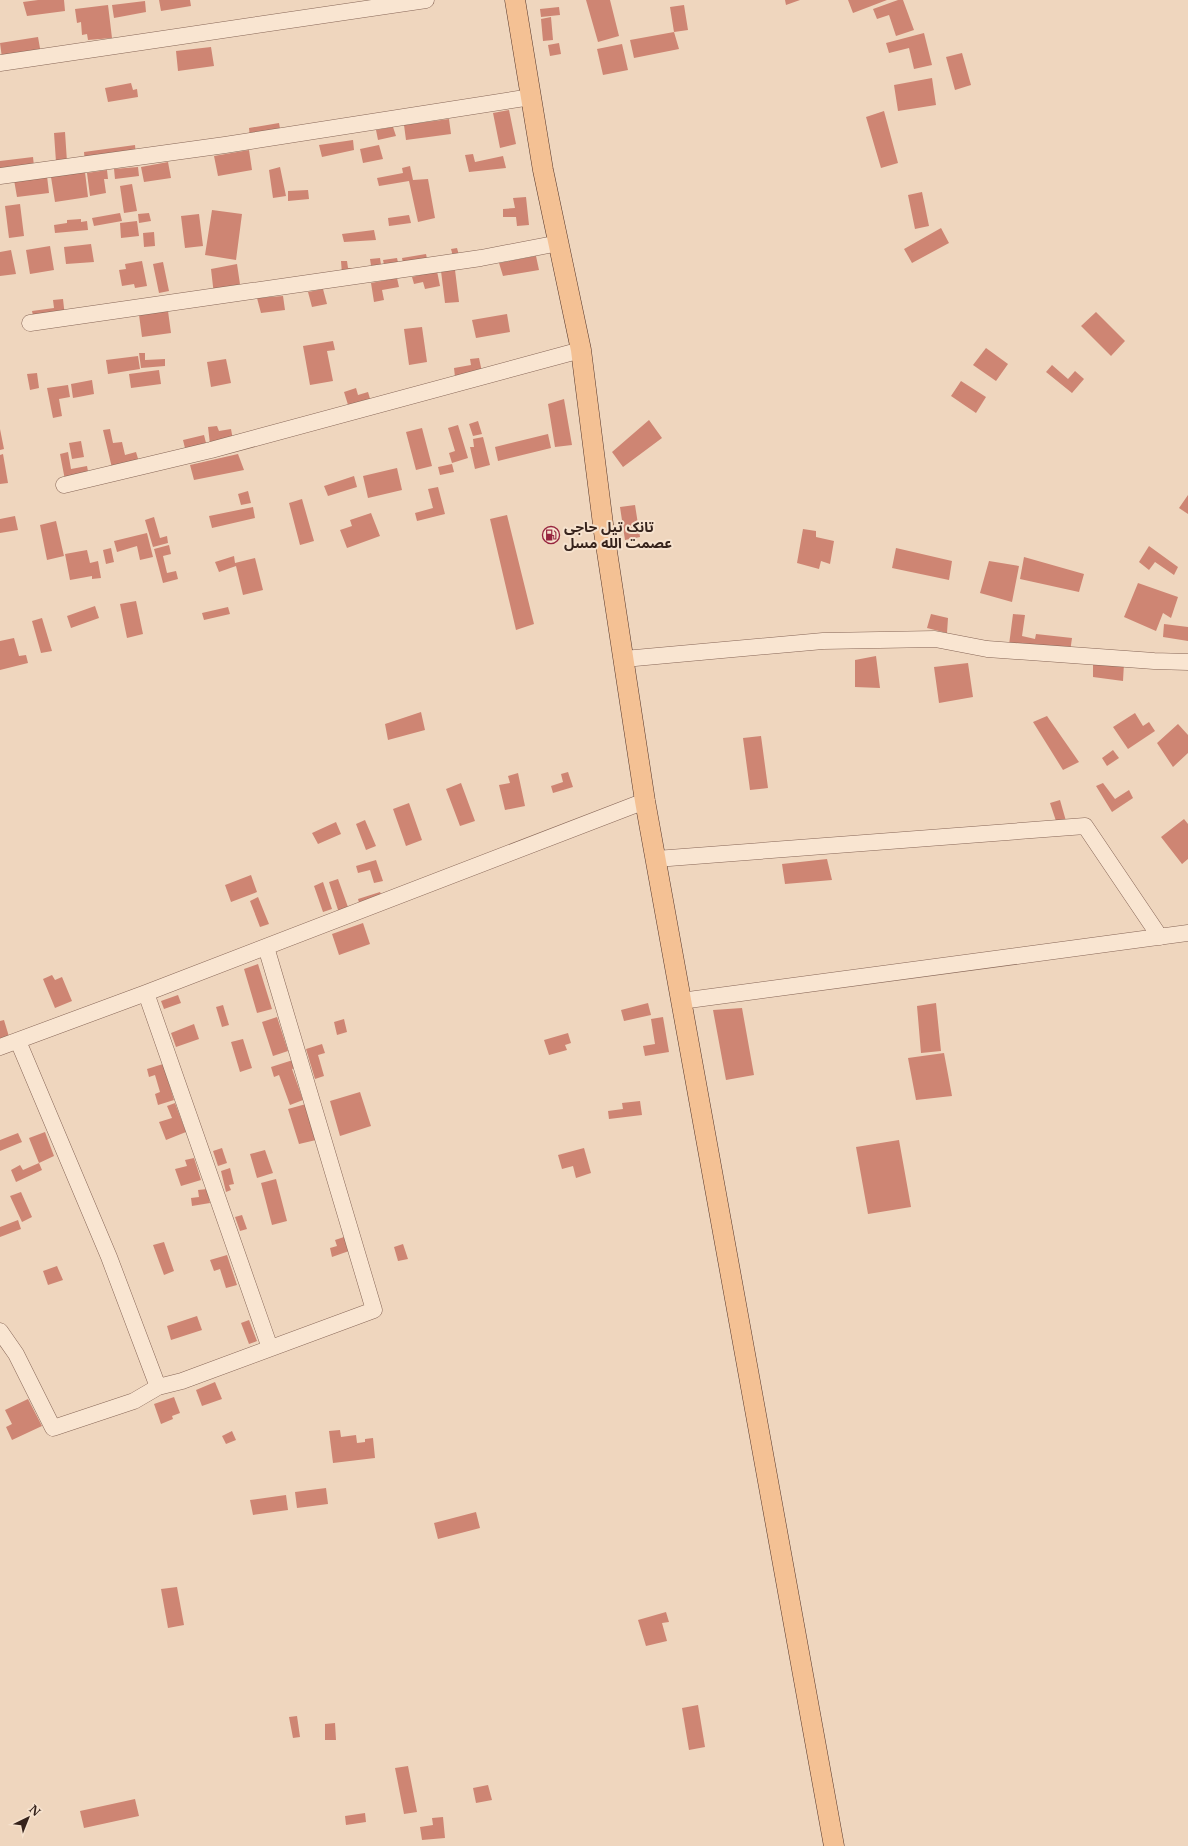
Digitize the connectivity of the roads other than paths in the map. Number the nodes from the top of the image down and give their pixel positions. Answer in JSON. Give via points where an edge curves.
{"nodes":[{"id":1,"x":426,"y":0,"type":"edge"},
{"id":2,"x":515,"y":0,"type":"edge"},
{"id":3,"x":0,"y":63,"type":"edge"},
{"id":4,"x":531,"y":97,"type":"junction"},
{"id":5,"x":0,"y":176,"type":"edge"},
{"id":6,"x":559,"y":243,"type":"junction"},
{"id":7,"x":30,"y":322,"type":"dead end"},
{"id":8,"x":581,"y":350,"type":"junction"},
{"id":9,"x":64,"y":485,"type":"dead end"},
{"id":10,"x":624,"y":659,"type":"junction"},
{"id":11,"x":1188,"y":662,"type":"edge"},
{"id":12,"x":645,"y":801,"type":"junction"},
{"id":13,"x":656,"y":859,"type":"junction"},
{"id":14,"x":1188,"y":933,"type":"edge"},
{"id":15,"x":1160,"y":937,"type":"junction"},
{"id":16,"x":266,"y":947,"type":"junction"},
{"id":17,"x":146,"y":994,"type":"junction"},
{"id":18,"x":682,"y":1001,"type":"junction"},
{"id":19,"x":18,"y":1041,"type":"junction"},
{"id":20,"x":0,"y":1047,"type":"edge"},
{"id":21,"x":0,"y":1331,"type":"edge"},
{"id":22,"x":270,"y":1348,"type":"junction"},
{"id":23,"x":158,"y":1387,"type":"junction"},
{"id":24,"x":834,"y":1846,"type":"edge"}],
"edges":[{"from":1,"to":3,"type":"street"},
{"from":2,"to":4,"type":"main road"},
{"from":4,"to":5,"type":"street","via":[[225,145]]},
{"from":4,"to":6,"type":"main road"},
{"from":6,"to":7,"type":"street","via":[[481,258]]},
{"from":6,"to":8,"type":"main road"},
{"from":8,"to":9,"type":"street","via":[[211,450]]},
{"from":8,"to":10,"type":"main road","via":[[604,532]]},
{"from":10,"to":11,"type":"street","via":[[823,641],[935,638],[987,648]]},
{"from":10,"to":12,"type":"main road"},
{"from":12,"to":13,"type":"main road"},
{"from":12,"to":16,"type":"street"},
{"from":13,"to":15,"type":"street","via":[[1085,826]]},
{"from":13,"to":18,"type":"main road"},
{"from":14,"to":15,"type":"street"},
{"from":15,"to":18,"type":"street"},
{"from":16,"to":17,"type":"street"},
{"from":16,"to":22,"type":"street","via":[[374,1310]]},
{"from":17,"to":19,"type":"street"},
{"from":17,"to":22,"type":"street"},
{"from":18,"to":24,"type":"main road"},
{"from":19,"to":20,"type":"street"},
{"from":19,"to":23,"type":"street","via":[[109,1257]]},
{"from":21,"to":23,"type":"street","via":[[16,1354],[53,1428],[134,1401]]},
{"from":22,"to":23,"type":"street","via":[[182,1381]]}]}
